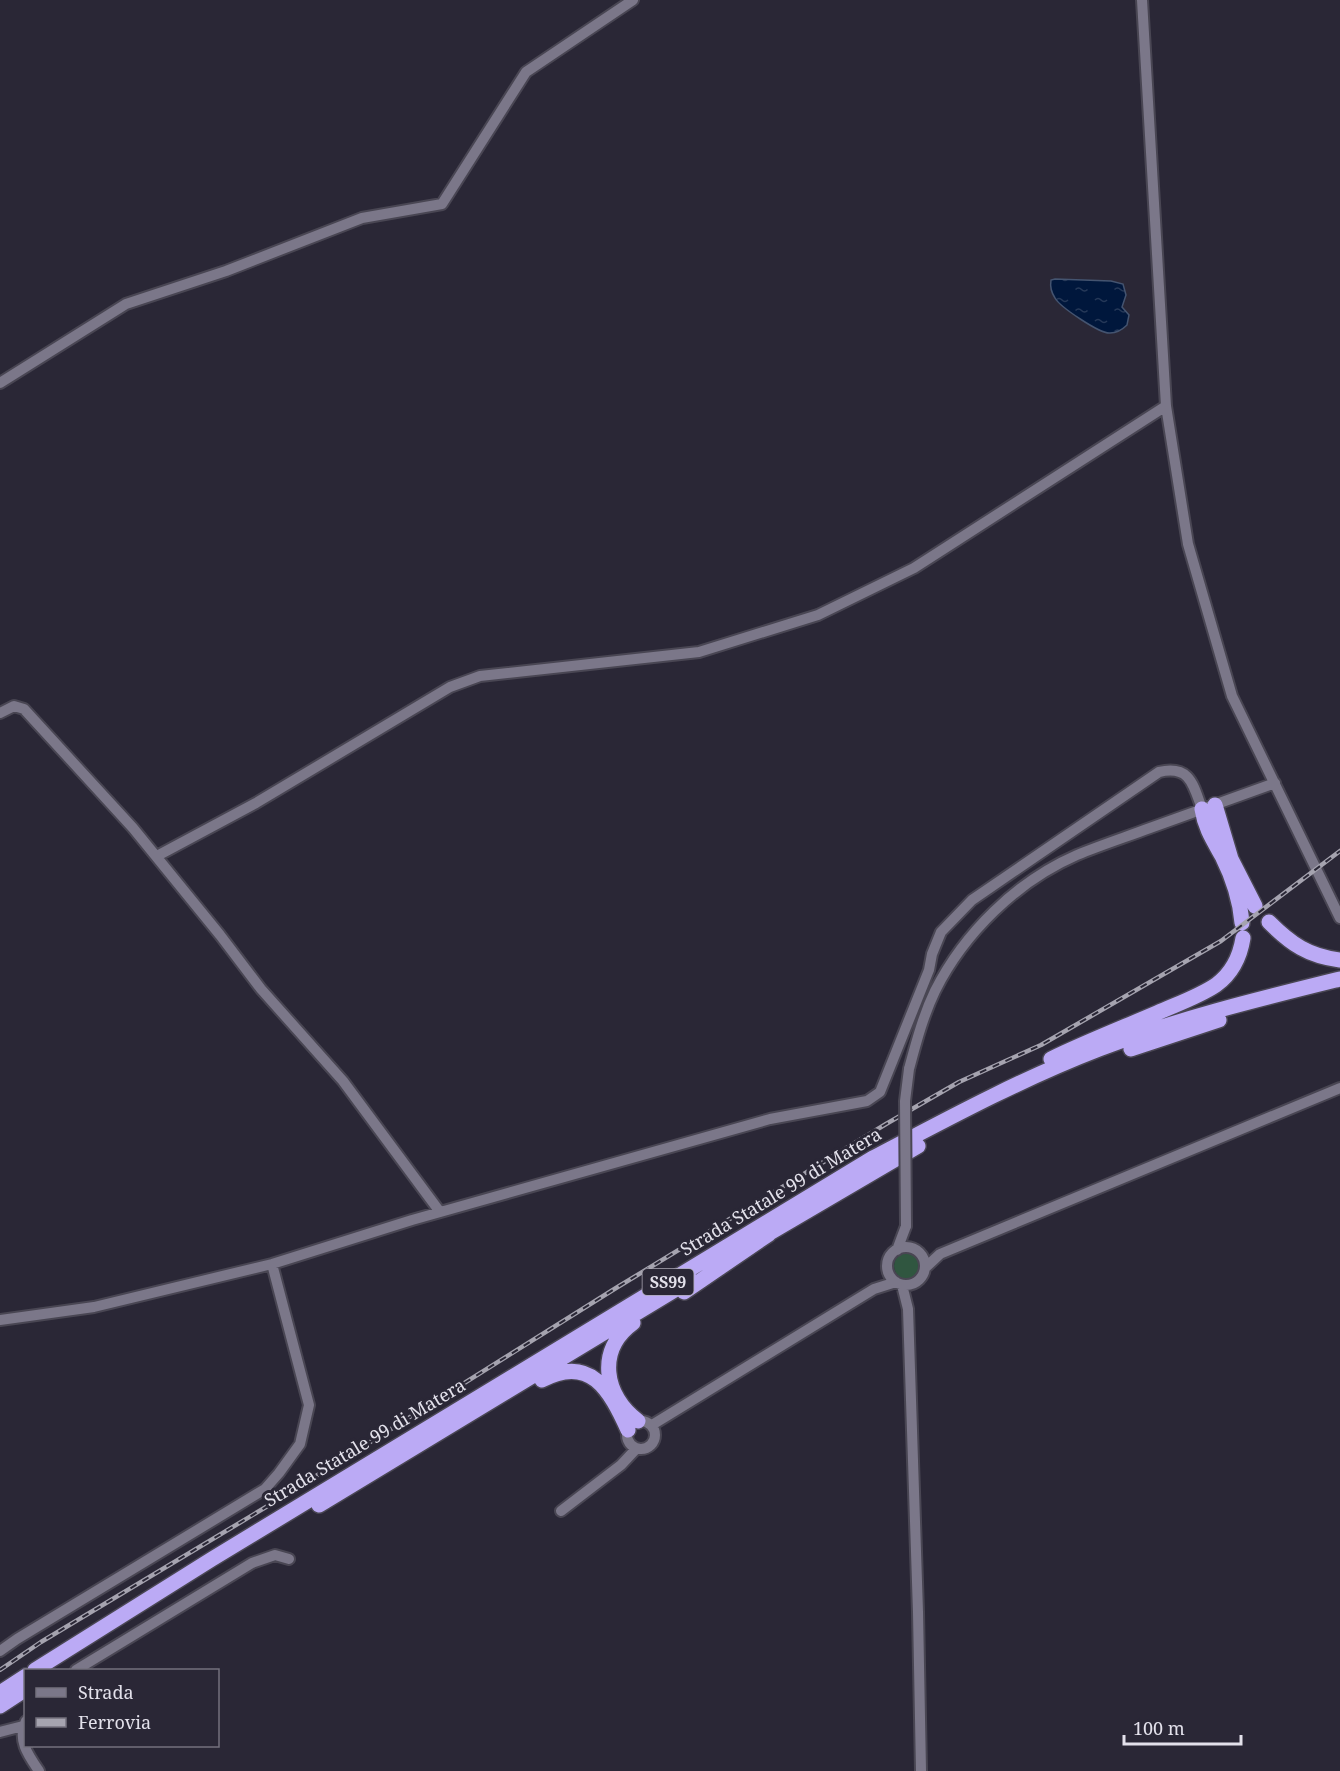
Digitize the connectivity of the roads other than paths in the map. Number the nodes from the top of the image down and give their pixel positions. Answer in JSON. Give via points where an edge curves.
{"nodes":[{"id":1,"x":633,"y":0,"type":"edge"},
{"id":2,"x":1142,"y":0,"type":"edge"},
{"id":3,"x":0,"y":383,"type":"edge"},
{"id":4,"x":1166,"y":406,"type":"junction"},
{"id":5,"x":0,"y":713,"type":"edge"},
{"id":6,"x":1275,"y":783,"type":"junction"},
{"id":7,"x":1208,"y":807,"type":"junction"},
{"id":8,"x":157,"y":856,"type":"junction"},
{"id":9,"x":1255,"y":906,"type":"dead end"},
{"id":10,"x":1339,"y":914,"type":"edge"},
{"id":11,"x":1269,"y":922,"type":"dead end"},
{"id":12,"x":1340,"y":960,"type":"edge"},
{"id":13,"x":1340,"y":979,"type":"edge"},
{"id":14,"x":1340,"y":990,"type":"edge"},
{"id":15,"x":1340,"y":1088,"type":"edge"},
{"id":16,"x":873,"y":1158,"type":"junction"},
{"id":17,"x":440,"y":1212,"type":"junction"},
{"id":18,"x":906,"y":1226,"type":"junction"},
{"id":19,"x":774,"y":1230,"type":"junction"},
{"id":20,"x":897,"y":1250,"type":"junction"},
{"id":21,"x":916,"y":1251,"type":"junction"},
{"id":22,"x":940,"y":1254,"type":"junction"},
{"id":23,"x":272,"y":1264,"type":"junction"},
{"id":24,"x":925,"y":1268,"type":"junction"},
{"id":25,"x":888,"y":1271,"type":"junction"},
{"id":26,"x":899,"y":1283,"type":"junction"},
{"id":27,"x":914,"y":1283,"type":"junction"},
{"id":28,"x":874,"y":1289,"type":"junction"},
{"id":29,"x":908,"y":1309,"type":"junction"},
{"id":30,"x":0,"y":1320,"type":"edge"},
{"id":31,"x":639,"y":1425,"type":"junction"},
{"id":32,"x":636,"y":1449,"type":"junction"},
{"id":33,"x":333,"y":1497,"type":"junction"},
{"id":34,"x":561,"y":1511,"type":"dead end"},
{"id":35,"x":289,"y":1559,"type":"dead end"},
{"id":36,"x":0,"y":1651,"type":"edge"},
{"id":37,"x":38,"y":1669,"type":"edge"},
{"id":38,"x":57,"y":1669,"type":"edge"},
{"id":39,"x":79,"y":1669,"type":"edge"},
{"id":40,"x":24,"y":1677,"type":"edge"},
{"id":41,"x":24,"y":1691,"type":"edge"},
{"id":42,"x":0,"y":1693,"type":"edge"},
{"id":43,"x":24,"y":1693,"type":"edge"},
{"id":44,"x":0,"y":1706,"type":"edge"},
{"id":45,"x":0,"y":1713,"type":"edge"},
{"id":46,"x":24,"y":1724,"type":"edge"},
{"id":47,"x":0,"y":1732,"type":"edge"},
{"id":48,"x":39,"y":1771,"type":"edge"},
{"id":49,"x":921,"y":1771,"type":"edge"}],
"edges":[{"from":1,"to":3,"type":"street","via":[[526,72],[442,204],[362,218],[226,271],[126,304]]},
{"from":2,"to":4,"type":"street"},
{"from":4,"to":6,"type":"street","via":[[1188,544],[1200,587],[1232,696]]},
{"from":4,"to":8,"type":"street","via":[[914,568],[818,615],[699,652],[480,676],[450,687],[256,803]]},
{"from":5,"to":8,"type":"street","via":[[14,706],[24,709]]},
{"from":6,"to":7,"type":"street"},
{"from":6,"to":10,"type":"street"},
{"from":7,"to":9,"type":"highway"},
{"from":7,"to":16,"type":"highway","via":[[1204,822],[1237,892],[1243,931],[1238,958],[1217,984],[1008,1080],[942,1114]]},
{"from":7,"to":17,"type":"street","via":[[1187,776],[1180,771],[1159,772],[972,900],[941,932],[880,1092],[867,1101],[770,1119]]},
{"from":7,"to":18,"type":"street","bridge":true,"via":[[1076,855],[1044,873],[1011,896],[978,928],[950,965],[925,1014],[909,1069],[905,1101]]},
{"from":8,"to":17,"type":"street","via":[[261,989],[342,1081]]},
{"from":11,"to":12,"type":"highway","via":[[1305,951]]},
{"from":13,"to":16,"type":"highway","name":"Strada Statale 99 di Matera","number":"SS99","via":[[1179,1021],[1099,1049],[977,1103]]},
{"from":14,"to":19,"type":"highway","number":"SS99","via":[[1192,1029],[1044,1082],[885,1164]]},
{"from":15,"to":22,"type":"street"},
{"from":16,"to":37,"type":"highway","name":"Strada Statale 99 di Matera","number":"SS99","via":[[242,1540]]},
{"from":17,"to":23,"type":"street"},
{"from":18,"to":20,"type":"street"},
{"from":18,"to":21,"type":"street"},
{"from":19,"to":31,"type":"highway","via":[[622,1331],[614,1342],[609,1356],[613,1390]]},
{"from":19,"to":33,"type":"highway","number":"SS99"},
{"from":20,"to":21,"type":"street","via":[[907,1247]]},
{"from":20,"to":25,"type":"street","via":[[889,1259]]},
{"from":21,"to":22,"type":"street"},
{"from":21,"to":24,"type":"street","via":[[923,1257]]},
{"from":22,"to":24,"type":"street"},
{"from":23,"to":30,"type":"street","via":[[94,1308]]},
{"from":23,"to":36,"type":"street","via":[[309,1405],[300,1444],[265,1489]]},
{"from":24,"to":27,"type":"street"},
{"from":25,"to":26,"type":"street"},
{"from":25,"to":28,"type":"street"},
{"from":26,"to":27,"type":"street"},
{"from":26,"to":28,"type":"street"},
{"from":26,"to":29,"type":"street"},
{"from":27,"to":29,"type":"street"},
{"from":28,"to":31,"type":"street"},
{"from":29,"to":49,"type":"street"},
{"from":31,"to":32,"type":"street","via":[[627,1439]]},
{"from":31,"to":32,"type":"street","via":[[656,1434],[645,1449]]},
{"from":31,"to":33,"type":"highway","via":[[620,1411],[600,1382],[588,1374],[562,1371]]},
{"from":32,"to":34,"type":"street"},
{"from":33,"to":38,"type":"highway","number":"SS99"},
{"from":35,"to":39,"type":"street","via":[[275,1555],[252,1563]]},
{"from":40,"to":42,"type":"highway"},
{"from":41,"to":44,"type":"highway"},
{"from":43,"to":45,"type":"street"},
{"from":46,"to":47,"type":"street"},
{"from":46,"to":48,"type":"street","via":[[24,1748]]}]}
